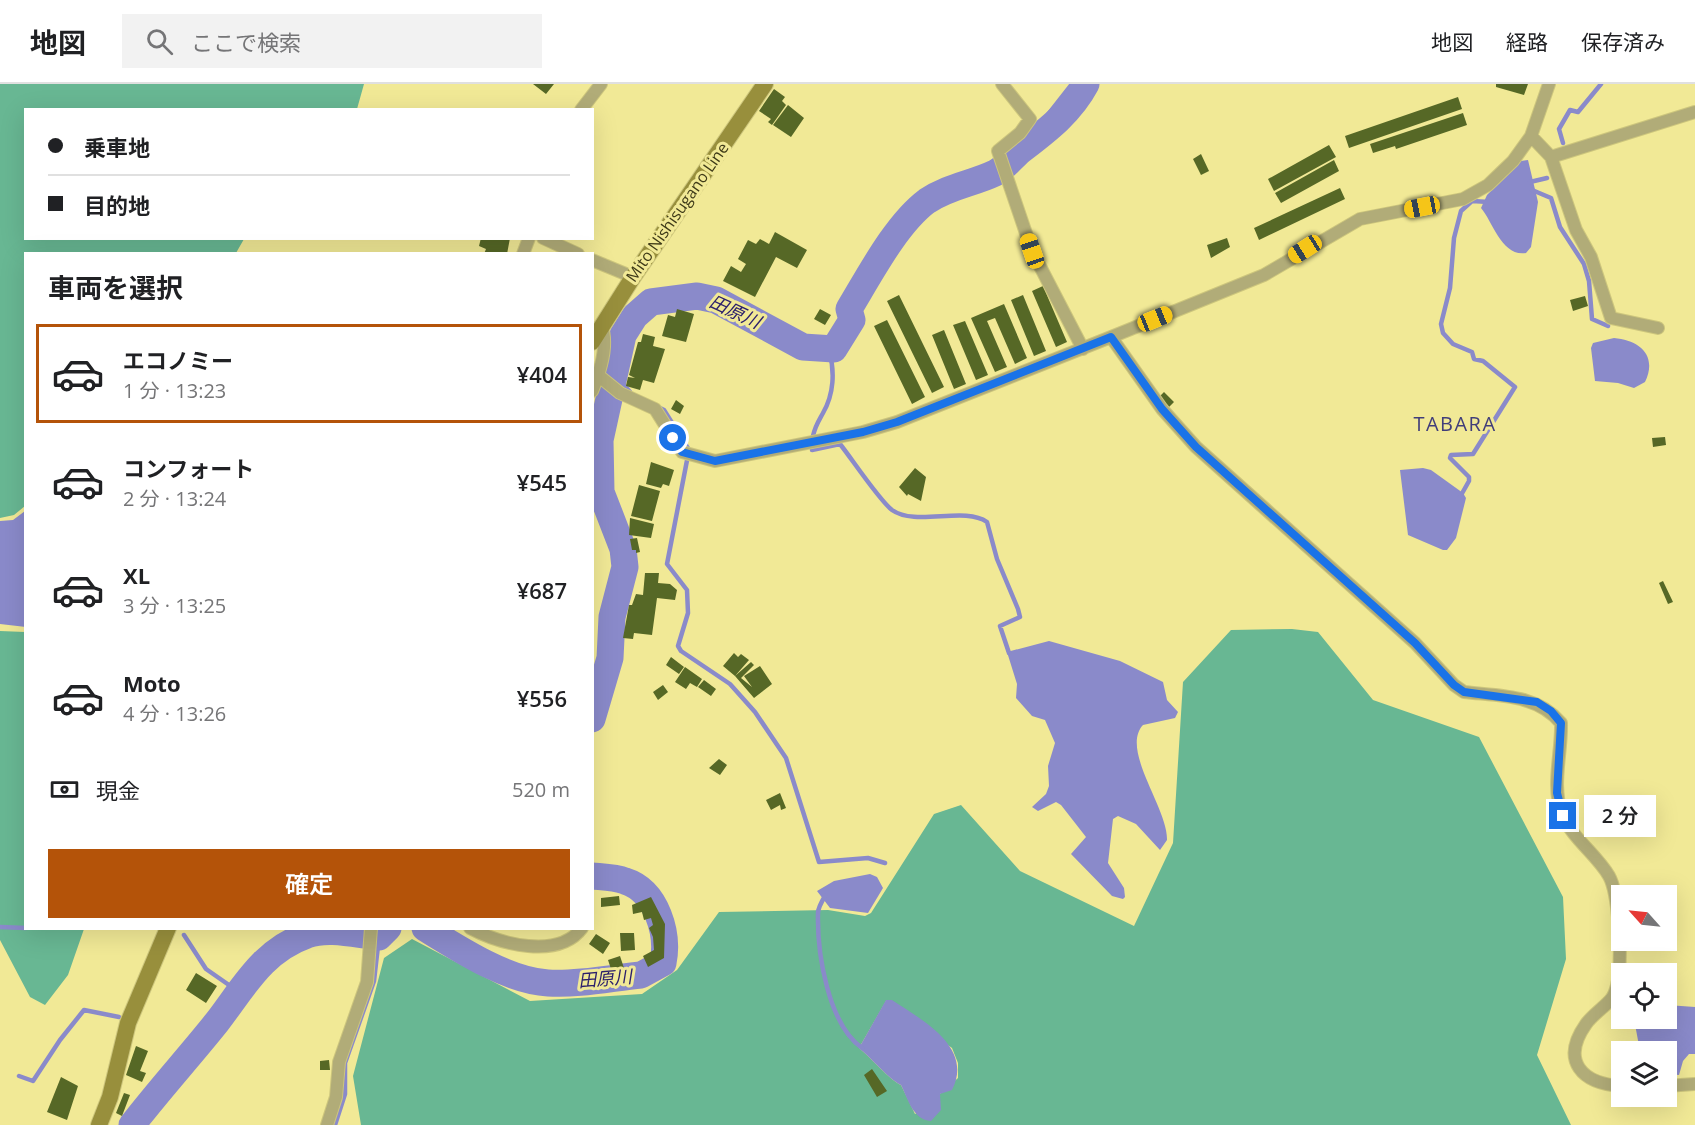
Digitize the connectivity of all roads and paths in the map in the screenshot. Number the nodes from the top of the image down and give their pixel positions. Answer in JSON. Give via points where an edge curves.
{"nodes":[{"id":1,"x":601,"y":84,"type":"edge"},
{"id":2,"x":765,"y":84,"type":"edge"},
{"id":3,"x":1002,"y":84,"type":"edge"},
{"id":4,"x":1549,"y":84,"type":"edge"},
{"id":5,"x":583,"y":108,"type":"edge"},
{"id":6,"x":1695,"y":112,"type":"edge"},
{"id":7,"x":1531,"y":136,"type":"junction"},
{"id":8,"x":1551,"y":157,"type":"junction"},
{"id":9,"x":547,"y":240,"type":"edge"},
{"id":10,"x":574,"y":252,"type":"edge"},
{"id":11,"x":594,"y":261,"type":"edge"},
{"id":12,"x":633,"y":277,"type":"junction"},
{"id":13,"x":601,"y":325,"type":"junction"},
{"id":14,"x":1658,"y":328,"type":"dead end"},
{"id":15,"x":1111,"y":337,"type":"junction"},
{"id":16,"x":594,"y":338,"type":"edge"},
{"id":17,"x":1083,"y":349,"type":"junction"},
{"id":18,"x":601,"y":378,"type":"junction"},
{"id":19,"x":594,"y":389,"type":"edge"},
{"id":20,"x":167,"y":930,"type":"edge"},
{"id":21,"x":370,"y":930,"type":"edge"},
{"id":22,"x":475,"y":930,"type":"edge"},
{"id":23,"x":579,"y":930,"type":"edge"},
{"id":24,"x":1695,"y":1084,"type":"edge"},
{"id":25,"x":1677,"y":1085,"type":"edge"},
{"id":26,"x":1611,"y":1086,"type":"edge"},
{"id":27,"x":99,"y":1125,"type":"edge"},
{"id":28,"x":327,"y":1125,"type":"edge"}],
"edges":[{"from":1,"to":5,"type":"street"},
{"from":2,"to":12,"type":"main road","name":"Mito Nishisugano Line"},
{"from":3,"to":17,"type":"street","via":[[1030,119],[998,151],[1032,251]]},
{"from":4,"to":7,"type":"street"},
{"from":6,"to":8,"type":"street"},
{"from":7,"to":8,"type":"street"},
{"from":7,"to":15,"type":"street","via":[[1488,185],[1463,199],[1360,219],[1264,274]]},
{"from":8,"to":14,"type":"street","via":[[1611,318]]},
{"from":9,"to":10,"type":"street"},
{"from":11,"to":12,"type":"street"},
{"from":12,"to":13,"type":"main road","name":"Mito Nishisugano Line"},
{"from":13,"to":16,"type":"main road","name":"Mito Nishisugano Line"},
{"from":13,"to":18,"type":"street","via":[[605,335]]},
{"from":15,"to":17,"type":"street"},
{"from":15,"to":26,"type":"street","via":[[1162,409],[1196,447],[1415,643],[1454,685],[1464,692],[1537,702],[1561,723],[1557,793],[1563,816],[1610,878],[1616,902],[1619,972],[1614,996],[1580,1035],[1577,1066],[1585,1077]]},
{"from":17,"to":18,"type":"street","via":[[897,422],[715,461],[682,452],[655,409],[620,393]]},
{"from":18,"to":19,"type":"street"},
{"from":20,"to":27,"type":"main road","via":[[128,1023]]},
{"from":21,"to":28,"type":"street","via":[[367,982],[339,1062],[336,1097]]},
{"from":22,"to":23,"type":"street","via":[[509,943],[538,946],[562,943]]},
{"from":24,"to":25,"type":"street"}]}
